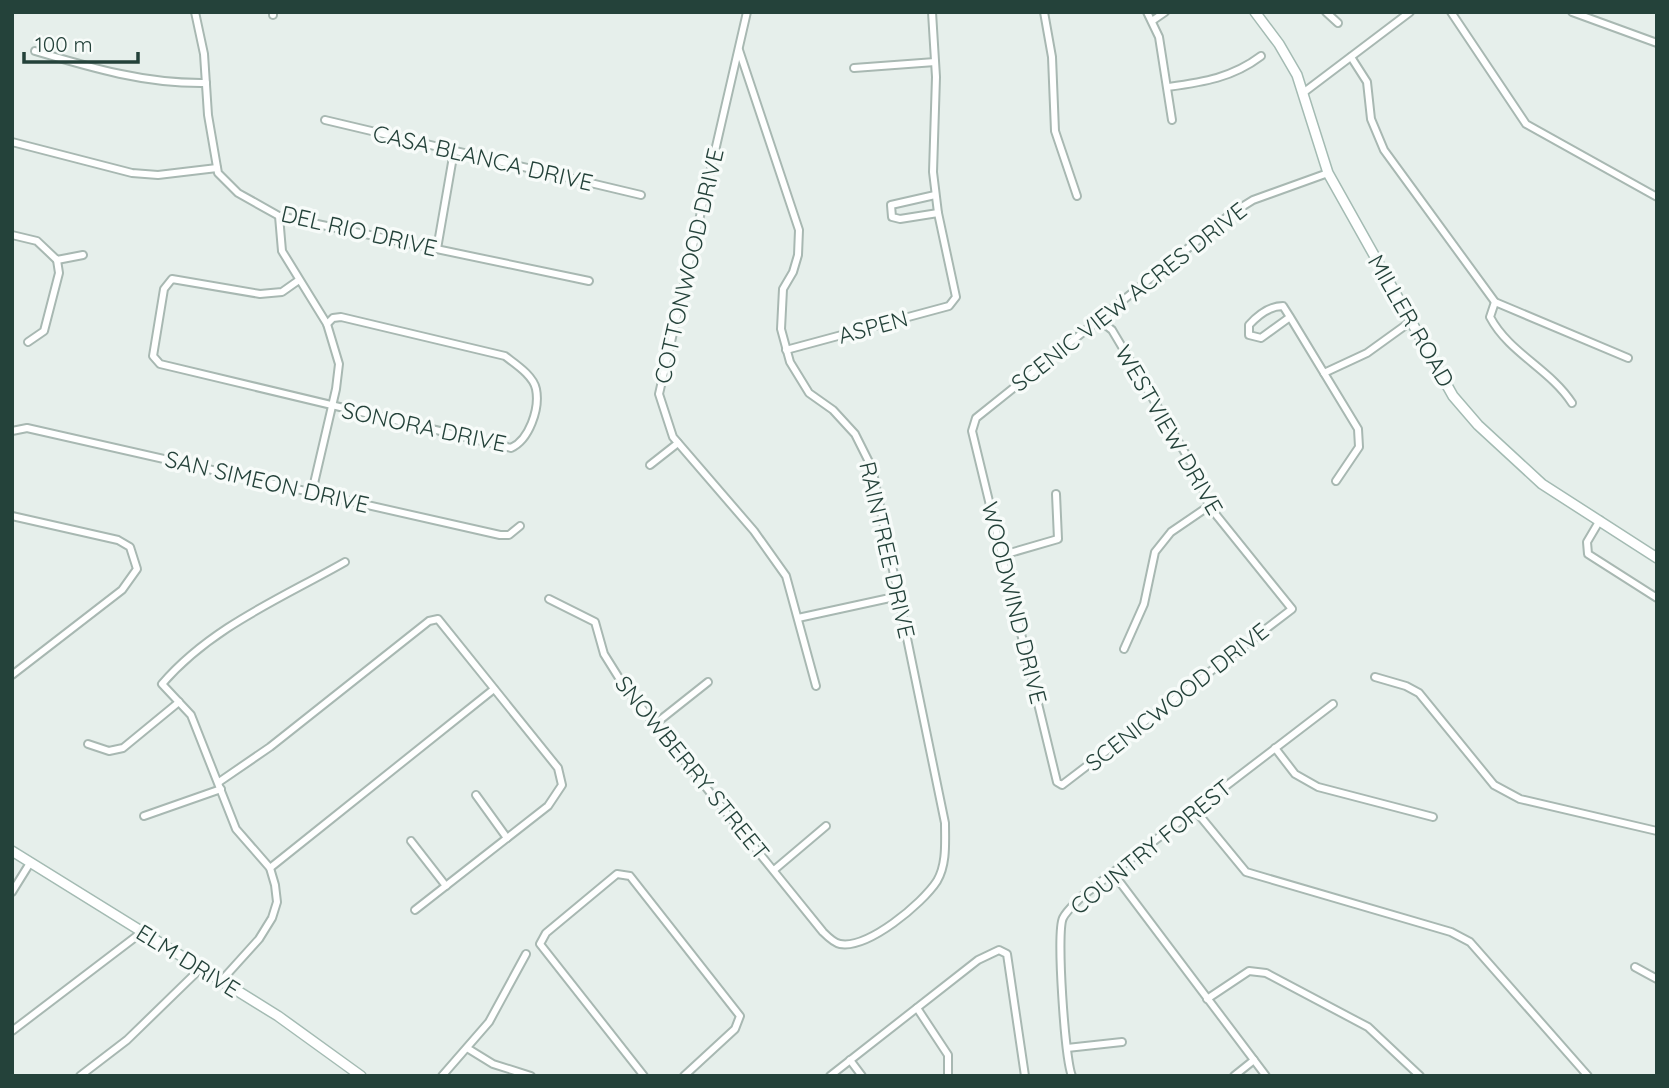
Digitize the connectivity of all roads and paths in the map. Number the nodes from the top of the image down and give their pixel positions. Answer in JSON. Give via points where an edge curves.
{"nodes":[{"id":1,"x":195,"y":12,"type":"edge"},
{"id":2,"x":747,"y":12,"type":"edge"},
{"id":3,"x":932,"y":12,"type":"edge"},
{"id":4,"x":1044,"y":12,"type":"edge"},
{"id":5,"x":1147,"y":12,"type":"edge"},
{"id":6,"x":1165,"y":12,"type":"edge"},
{"id":7,"x":1255,"y":12,"type":"edge"},
{"id":8,"x":1326,"y":12,"type":"edge"},
{"id":9,"x":1410,"y":12,"type":"edge"},
{"id":10,"x":1451,"y":12,"type":"edge"},
{"id":11,"x":1572,"y":12,"type":"edge"},
{"id":12,"x":1152,"y":21,"type":"junction"},
{"id":13,"x":1338,"y":23,"type":"dead end"},
{"id":14,"x":1657,"y":43,"type":"edge"},
{"id":15,"x":739,"y":50,"type":"junction"},
{"id":16,"x":35,"y":51,"type":"dead end"},
{"id":17,"x":1261,"y":56,"type":"dead end"},
{"id":18,"x":1351,"y":57,"type":"junction"},
{"id":19,"x":935,"y":62,"type":"junction"},
{"id":20,"x":854,"y":68,"type":"dead end"},
{"id":21,"x":206,"y":83,"type":"junction"},
{"id":22,"x":1168,"y":87,"type":"junction"},
{"id":23,"x":1303,"y":93,"type":"junction"},
{"id":24,"x":325,"y":120,"type":"dead end"},
{"id":25,"x":1172,"y":120,"type":"dead end"},
{"id":26,"x":12,"y":142,"type":"edge"},
{"id":27,"x":454,"y":151,"type":"junction"},
{"id":28,"x":217,"y":168,"type":"junction"},
{"id":29,"x":1328,"y":173,"type":"junction"},
{"id":30,"x":641,"y":195,"type":"dead end"},
{"id":31,"x":935,"y":195,"type":"junction"},
{"id":32,"x":1077,"y":196,"type":"dead end"},
{"id":33,"x":1657,"y":197,"type":"edge"},
{"id":34,"x":937,"y":213,"type":"junction"},
{"id":35,"x":279,"y":216,"type":"junction"},
{"id":36,"x":12,"y":235,"type":"edge"},
{"id":37,"x":437,"y":249,"type":"junction"},
{"id":38,"x":83,"y":255,"type":"dead end"},
{"id":39,"x":57,"y":260,"type":"junction"},
{"id":40,"x":299,"y":280,"type":"junction"},
{"id":41,"x":589,"y":281,"type":"dead end"},
{"id":42,"x":1495,"y":302,"type":"junction"},
{"id":43,"x":1290,"y":317,"type":"junction"},
{"id":44,"x":1097,"y":318,"type":"junction"},
{"id":45,"x":1409,"y":322,"type":"junction"},
{"id":46,"x":327,"y":324,"type":"junction"},
{"id":47,"x":28,"y":342,"type":"dead end"},
{"id":48,"x":786,"y":350,"type":"junction"},
{"id":49,"x":1628,"y":358,"type":"dead end"},
{"id":50,"x":1324,"y":373,"type":"junction"},
{"id":51,"x":1572,"y":403,"type":"dead end"},
{"id":52,"x":331,"y":407,"type":"junction"},
{"id":53,"x":976,"y":418,"type":"joint"},
{"id":54,"x":12,"y":431,"type":"edge"},
{"id":55,"x":678,"y":443,"type":"junction"},
{"id":56,"x":650,"y":465,"type":"dead end"},
{"id":57,"x":1336,"y":481,"type":"dead end"},
{"id":58,"x":312,"y":492,"type":"junction"},
{"id":59,"x":1056,"y":494,"type":"dead end"},
{"id":60,"x":1209,"y":506,"type":"junction"},
{"id":61,"x":12,"y":516,"type":"edge"},
{"id":62,"x":1600,"y":520,"type":"junction"},
{"id":63,"x":520,"y":526,"type":"dead end"},
{"id":64,"x":1003,"y":555,"type":"junction"},
{"id":65,"x":1657,"y":558,"type":"edge"},
{"id":66,"x":345,"y":562,"type":"dead end"},
{"id":67,"x":899,"y":596,"type":"junction"},
{"id":68,"x":1657,"y":598,"type":"edge"},
{"id":69,"x":549,"y":599,"type":"dead end"},
{"id":70,"x":1292,"y":609,"type":"joint"},
{"id":71,"x":797,"y":618,"type":"junction"},
{"id":72,"x":1124,"y":649,"type":"dead end"},
{"id":73,"x":12,"y":663,"type":"edge"},
{"id":74,"x":15,"y":673,"type":"edge"},
{"id":75,"x":1375,"y":677,"type":"dead end"},
{"id":76,"x":708,"y":682,"type":"dead end"},
{"id":77,"x":816,"y":687,"type":"dead end"},
{"id":78,"x":494,"y":688,"type":"junction"},
{"id":79,"x":179,"y":702,"type":"junction"},
{"id":80,"x":1333,"y":704,"type":"dead end"},
{"id":81,"x":655,"y":724,"type":"junction"},
{"id":82,"x":88,"y":744,"type":"dead end"},
{"id":83,"x":1275,"y":748,"type":"junction"},
{"id":84,"x":1062,"y":785,"type":"joint"},
{"id":85,"x":220,"y":786,"type":"junction"},
{"id":86,"x":476,"y":794,"type":"dead end"},
{"id":87,"x":1195,"y":810,"type":"junction"},
{"id":88,"x":144,"y":816,"type":"dead end"},
{"id":89,"x":1433,"y":817,"type":"dead end"},
{"id":90,"x":826,"y":826,"type":"dead end"},
{"id":91,"x":1657,"y":831,"type":"edge"},
{"id":92,"x":507,"y":838,"type":"junction"},
{"id":93,"x":411,"y":841,"type":"dead end"},
{"id":94,"x":12,"y":851,"type":"edge"},
{"id":95,"x":30,"y":863,"type":"junction"},
{"id":96,"x":270,"y":868,"type":"junction"},
{"id":97,"x":774,"y":870,"type":"junction"},
{"id":98,"x":1113,"y":873,"type":"junction"},
{"id":99,"x":446,"y":886,"type":"junction"},
{"id":100,"x":12,"y":892,"type":"edge"},
{"id":101,"x":415,"y":910,"type":"dead end"},
{"id":102,"x":142,"y":932,"type":"junction"},
{"id":103,"x":837,"y":944,"type":"joint"},
{"id":104,"x":526,"y":954,"type":"dead end"},
{"id":105,"x":1635,"y":967,"type":"dead end"},
{"id":106,"x":200,"y":969,"type":"junction"},
{"id":107,"x":1657,"y":979,"type":"edge"},
{"id":108,"x":221,"y":981,"type":"junction"},
{"id":109,"x":1207,"y":999,"type":"junction"},
{"id":110,"x":917,"y":1008,"type":"junction"},
{"id":111,"x":12,"y":1031,"type":"edge"},
{"id":112,"x":1122,"y":1042,"type":"dead end"},
{"id":113,"x":467,"y":1048,"type":"junction"},
{"id":114,"x":1067,"y":1048,"type":"junction"},
{"id":115,"x":850,"y":1060,"type":"junction"},
{"id":116,"x":1254,"y":1060,"type":"junction"},
{"id":117,"x":80,"y":1076,"type":"edge"},
{"id":118,"x":361,"y":1076,"type":"edge"},
{"id":119,"x":442,"y":1076,"type":"edge"},
{"id":120,"x":531,"y":1076,"type":"edge"},
{"id":121,"x":643,"y":1076,"type":"edge"},
{"id":122,"x":684,"y":1076,"type":"edge"},
{"id":123,"x":830,"y":1076,"type":"edge"},
{"id":124,"x":862,"y":1076,"type":"edge"},
{"id":125,"x":948,"y":1076,"type":"edge"},
{"id":126,"x":1025,"y":1076,"type":"edge"},
{"id":127,"x":1072,"y":1076,"type":"edge"},
{"id":128,"x":1234,"y":1076,"type":"edge"},
{"id":129,"x":1266,"y":1076,"type":"edge"},
{"id":130,"x":1420,"y":1076,"type":"edge"},
{"id":131,"x":1588,"y":1076,"type":"edge"}],
"edges":[{"from":1,"to":21,"type":"street"},
{"from":2,"to":15,"type":"street","name":"COTTONWOOD DRIVE"},
{"from":3,"to":19,"type":"street"},
{"from":4,"to":32,"type":"street","via":[[1052,57],[1055,131]]},
{"from":5,"to":12,"type":"street"},
{"from":6,"to":12,"type":"street"},
{"from":7,"to":23,"type":"street","name":"MILLER ROAD","via":[[1279,44]]},
{"from":8,"to":13,"type":"street"},
{"from":9,"to":18,"type":"street"},
{"from":10,"to":33,"type":"street","via":[[1526,124]]},
{"from":11,"to":14,"type":"street"},
{"from":12,"to":22,"type":"street"},
{"from":15,"to":48,"type":"street","name":"RAINTREE DRIVE","via":[[799,230],[798,255],[783,289],[781,329]]},
{"from":15,"to":55,"type":"street","name":"COTTONWOOD DRIVE","via":[[659,394]]},
{"from":16,"to":21,"type":"street","via":[[128,77],[169,84]]},
{"from":17,"to":22,"type":"street","via":[[1224,77]]},
{"from":18,"to":23,"type":"street"},
{"from":18,"to":42,"type":"street","via":[[1367,82],[1371,119],[1384,150]]},
{"from":19,"to":20,"type":"street"},
{"from":19,"to":31,"type":"street"},
{"from":21,"to":28,"type":"street"},
{"from":22,"to":25,"type":"street"},
{"from":23,"to":29,"type":"street","name":"MILLER ROAD"},
{"from":24,"to":27,"type":"street","name":"CASA BLANCA DRIVE"},
{"from":26,"to":28,"type":"street","via":[[132,173],[158,175]]},
{"from":27,"to":30,"type":"street","name":"CASA BLANCA DRIVE"},
{"from":27,"to":37,"type":"street"},
{"from":28,"to":35,"type":"street","name":"DEL RIO DRIVE","via":[[238,193]]},
{"from":29,"to":44,"type":"street","name":"SCENIC VIEW ACRES DRIVE","via":[[1253,200],[1232,213]]},
{"from":29,"to":45,"type":"street","name":"MILLER ROAD"},
{"from":31,"to":34,"type":"street"},
{"from":31,"to":34,"type":"street","via":[[890,208],[892,217],[900,219]]},
{"from":34,"to":48,"type":"street","name":"ASPEN","via":[[956,297],[949,306]]},
{"from":35,"to":37,"type":"street","name":"DEL RIO DRIVE"},
{"from":35,"to":40,"type":"street","via":[[282,251]]},
{"from":36,"to":39,"type":"street","via":[[37,241]]},
{"from":37,"to":41,"type":"street","name":"DEL RIO DRIVE"},
{"from":38,"to":39,"type":"street"},
{"from":39,"to":47,"type":"street","via":[[59,273],[44,331]]},
{"from":40,"to":46,"type":"street"},
{"from":40,"to":52,"type":"street","via":[[275,293],[260,294],[172,279],[164,289],[153,356],[160,364]]},
{"from":42,"to":49,"type":"street"},
{"from":42,"to":51,"type":"street","via":[[1490,317],[1495,327],[1562,387]]},
{"from":43,"to":43,"type":"street","via":[[1283,306],[1274,306],[1249,325],[1249,335],[1261,338]]},
{"from":43,"to":50,"type":"street"},
{"from":44,"to":53,"type":"street","name":"SCENIC VIEW ACRES DRIVE"},
{"from":44,"to":60,"type":"street","name":"WESTVIEW DRIVE","via":[[1112,330],[1197,473]]},
{"from":45,"to":50,"type":"street","via":[[1367,353]]},
{"from":45,"to":62,"type":"street","name":"MILLER ROAD","via":[[1453,396],[1478,425],[1542,484]]},
{"from":46,"to":52,"type":"street","via":[[339,364]]},
{"from":46,"to":52,"type":"street","name":"SONORA DRIVE","via":[[341,317],[505,356],[524,371],[536,389],[527,437],[511,449]]},
{"from":48,"to":67,"type":"street","name":"RAINTREE DRIVE","via":[[809,393],[855,434],[872,468]]},
{"from":50,"to":57,"type":"street","via":[[1358,429],[1359,447]]},
{"from":52,"to":58,"type":"street"},
{"from":53,"to":64,"type":"street","name":"WOODWIND DRIVE","via":[[972,431]]},
{"from":54,"to":58,"type":"street","name":"SAN SIMEON DRIVE","via":[[27,428]]},
{"from":55,"to":56,"type":"street"},
{"from":55,"to":71,"type":"street","name":"COTTONWOOD DRIVE","via":[[775,558],[786,576]]},
{"from":58,"to":63,"type":"street","name":"SAN SIMEON DRIVE","via":[[500,535],[509,535]]},
{"from":59,"to":64,"type":"street","via":[[1058,540]]},
{"from":60,"to":70,"type":"street","name":"WESTVIEW DRIVE"},
{"from":60,"to":72,"type":"street","via":[[1171,532],[1155,552],[1144,604]]},
{"from":61,"to":74,"type":"street","via":[[118,540],[130,547],[137,569],[122,590]]},
{"from":62,"to":65,"type":"street","name":"MILLER ROAD"},
{"from":62,"to":68,"type":"street","via":[[1587,542],[1588,554]]},
{"from":64,"to":84,"type":"street","name":"WOODWIND DRIVE","via":[[1057,782]]},
{"from":66,"to":79,"type":"street","via":[[220,630],[184,659],[162,684]]},
{"from":67,"to":71,"type":"street"},
{"from":67,"to":103,"type":"street","name":"RAINTREE DRIVE","via":[[945,823],[944,862],[936,882],[907,912],[870,939],[855,945]]},
{"from":69,"to":81,"type":"street","name":"SNOWBERRY STREET","via":[[595,622],[604,654]]},
{"from":70,"to":84,"type":"street","name":"SCENICWOOD DRIVE"},
{"from":71,"to":77,"type":"street","name":"COTTONWOOD DRIVE"},
{"from":73,"to":74,"type":"street"},
{"from":75,"to":91,"type":"street","via":[[1419,693],[1494,785],[1520,799]]},
{"from":76,"to":81,"type":"street"},
{"from":78,"to":85,"type":"street","via":[[438,619],[429,621]]},
{"from":78,"to":92,"type":"street","via":[[558,768],[562,785],[558,794]]},
{"from":78,"to":96,"type":"street"},
{"from":79,"to":82,"type":"street","via":[[123,748],[108,751]]},
{"from":79,"to":85,"type":"street","via":[[200,732]]},
{"from":80,"to":83,"type":"street","name":"COUNTRY FOREST"},
{"from":81,"to":97,"type":"street","name":"SNOWBERRY STREET"},
{"from":83,"to":87,"type":"street","name":"COUNTRY FOREST"},
{"from":83,"to":89,"type":"street","via":[[1295,774],[1318,787]]},
{"from":85,"to":88,"type":"street"},
{"from":85,"to":96,"type":"street","via":[[236,829]]},
{"from":86,"to":92,"type":"street"},
{"from":87,"to":98,"type":"street","name":"COUNTRY FOREST"},
{"from":87,"to":131,"type":"street","via":[[1246,872],[1451,932],[1470,942]]},
{"from":90,"to":97,"type":"street"},
{"from":92,"to":99,"type":"street"},
{"from":93,"to":99,"type":"street"},
{"from":94,"to":95,"type":"street","name":"ELM DRIVE"},
{"from":95,"to":100,"type":"street"},
{"from":95,"to":102,"type":"street","name":"ELM DRIVE"},
{"from":96,"to":108,"type":"street","via":[[276,902],[272,918]]},
{"from":97,"to":103,"type":"street","name":"SNOWBERRY STREET"},
{"from":98,"to":109,"type":"street"},
{"from":98,"to":114,"type":"street","name":"COUNTRY FOREST","via":[[1081,897],[1062,919]]},
{"from":99,"to":101,"type":"street"},
{"from":102,"to":106,"type":"street","name":"ELM DRIVE"},
{"from":102,"to":111,"type":"street"},
{"from":104,"to":113,"type":"street","via":[[489,1022]]},
{"from":105,"to":107,"type":"street"},
{"from":106,"to":108,"type":"street","name":"ELM DRIVE"},
{"from":106,"to":117,"type":"street","via":[[127,1040]]},
{"from":108,"to":118,"type":"street","name":"ELM DRIVE"},
{"from":109,"to":116,"type":"street"},
{"from":109,"to":130,"type":"street","via":[[1249,971],[1266,973],[1368,1027]]},
{"from":110,"to":115,"type":"street"},
{"from":110,"to":125,"type":"street","via":[[948,1055]]},
{"from":110,"to":126,"type":"street","via":[[978,960],[999,950],[1007,954]]},
{"from":112,"to":114,"type":"street"},
{"from":113,"to":119,"type":"street"},
{"from":113,"to":120,"type":"street","via":[[493,1064]]},
{"from":114,"to":127,"type":"street","name":"COUNTRY FOREST"},
{"from":115,"to":123,"type":"street"},
{"from":115,"to":124,"type":"street"},
{"from":116,"to":128,"type":"street"},
{"from":116,"to":129,"type":"street"},
{"from":121,"to":122,"type":"street","via":[[540,944],[546,933],[617,874],[630,876],[740,1016],[736,1029]]}]}
